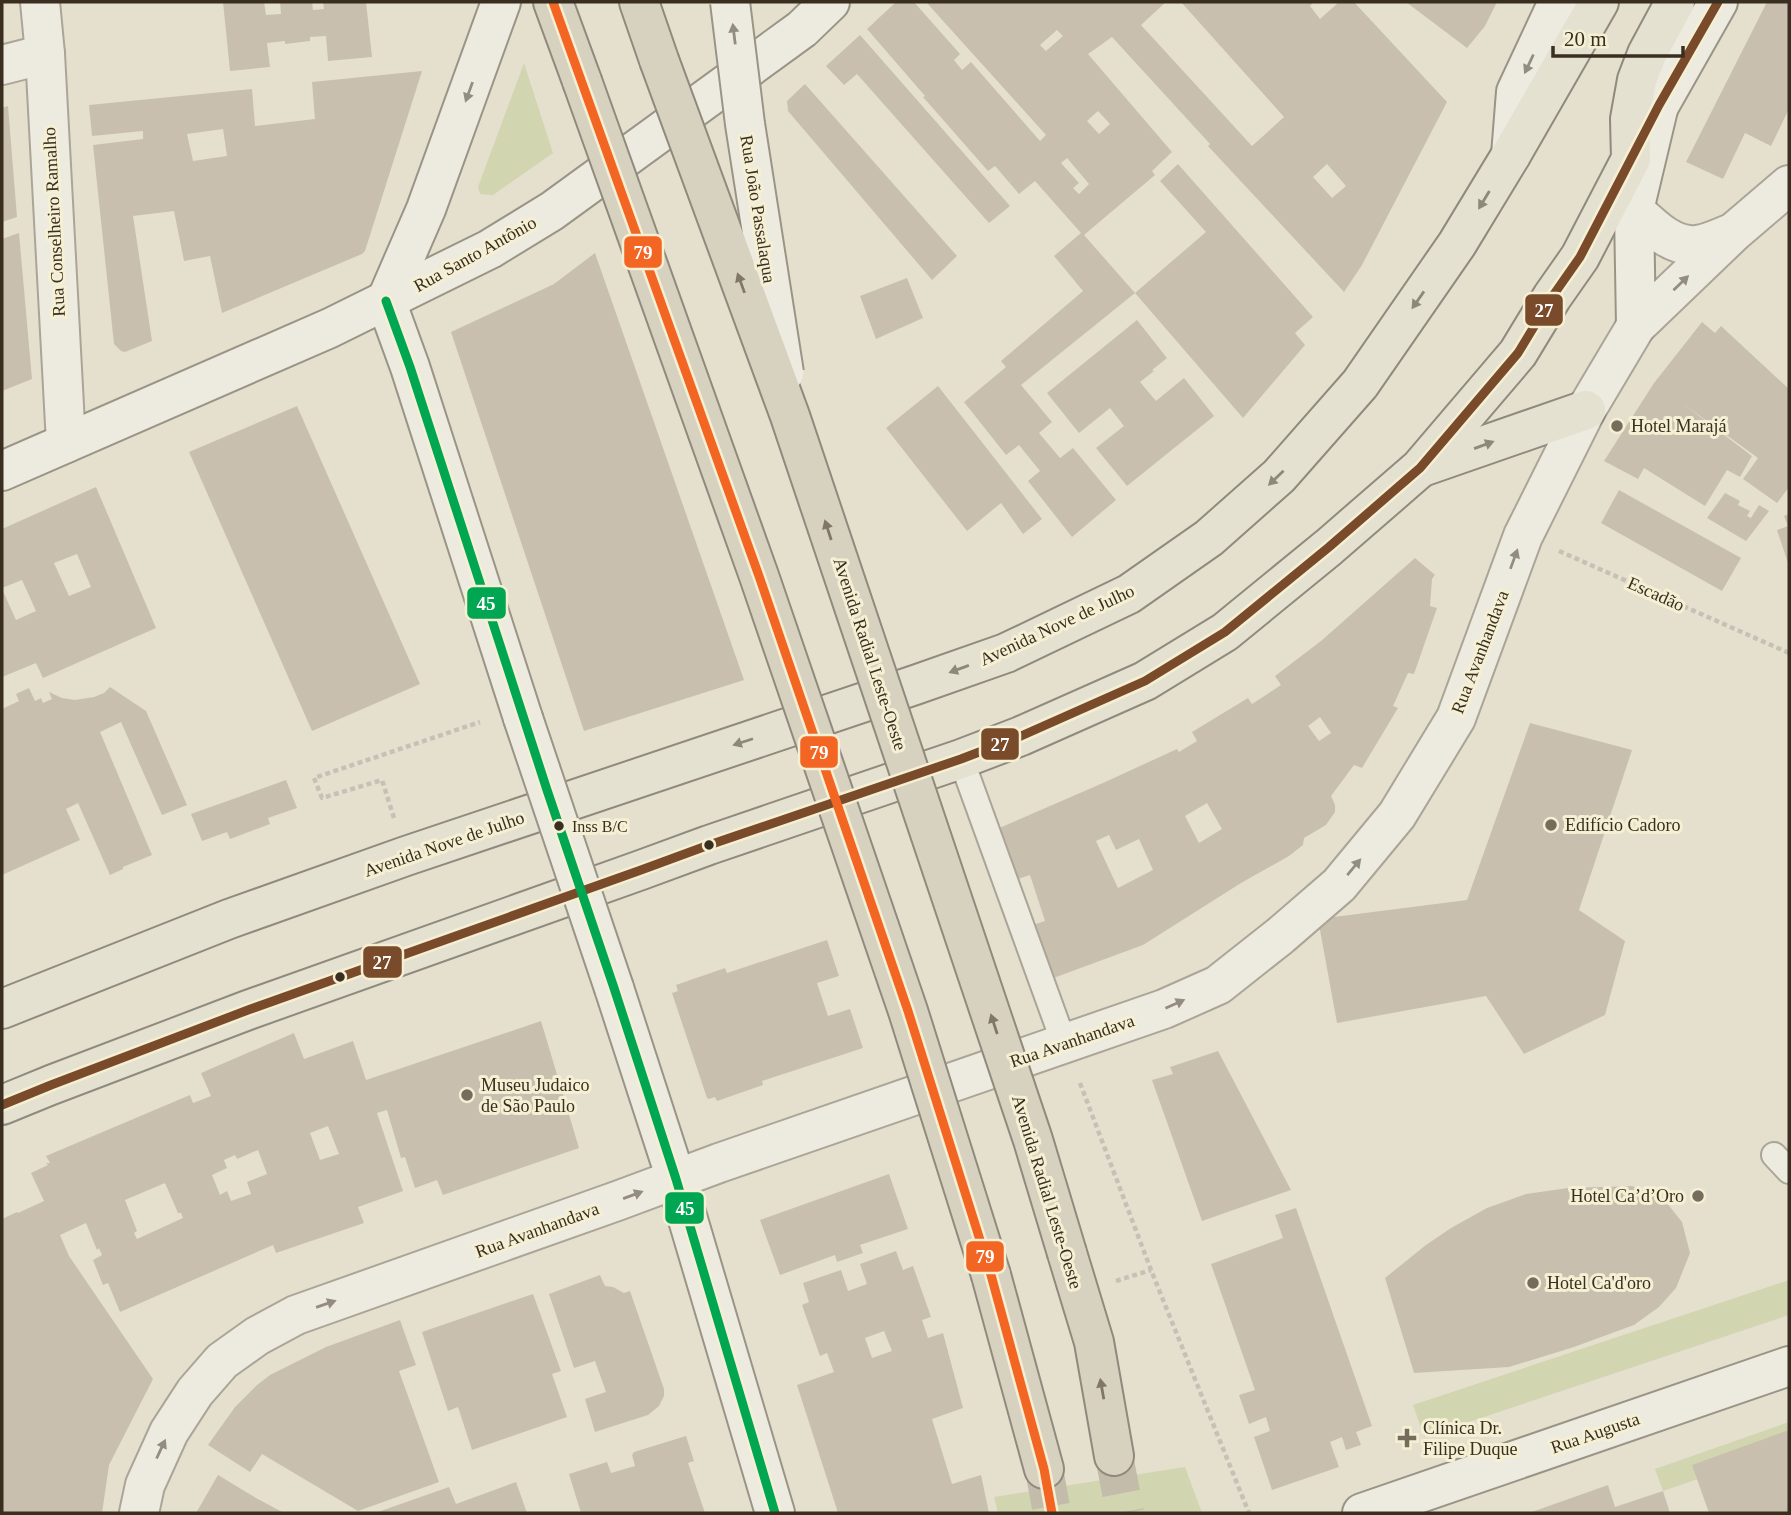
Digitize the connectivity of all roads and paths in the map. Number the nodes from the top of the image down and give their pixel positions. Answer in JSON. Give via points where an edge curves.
{"nodes":[{"id":1,"x":40,"y":2,"type":"edge"},
{"id":2,"x":501,"y":2,"type":"edge"},
{"id":3,"x":553,"y":2,"type":"edge"},
{"id":4,"x":639,"y":2,"type":"edge"},
{"id":5,"x":730,"y":2,"type":"edge"},
{"id":6,"x":830,"y":2,"type":"edge"},
{"id":7,"x":1558,"y":2,"type":"edge"},
{"id":8,"x":1718,"y":2,"type":"edge"},
{"id":9,"x":1592,"y":14,"type":"edge"},
{"id":10,"x":1669,"y":14,"type":"edge"},
{"id":11,"x":45,"y":54,"type":"junction"},
{"id":12,"x":2,"y":65,"type":"edge"},
{"id":13,"x":1659,"y":105,"type":"junction"},
{"id":14,"x":1511,"y":155,"type":"junction"},
{"id":15,"x":1631,"y":159,"type":"junction"},
{"id":16,"x":1789,"y":185,"type":"edge"},
{"id":17,"x":1634,"y":210,"type":"junction"},
{"id":18,"x":1734,"y":232,"type":"junction"},
{"id":19,"x":386,"y":301,"type":"junction"},
{"id":20,"x":1636,"y":326,"type":"junction"},
{"id":21,"x":1586,"y":410,"type":"junction"},
{"id":22,"x":790,"y":416,"type":"junction"},
{"id":23,"x":65,"y":443,"type":"junction"},
{"id":24,"x":1420,"y":468,"type":"junction"},
{"id":25,"x":2,"y":471,"type":"edge"},
{"id":26,"x":1523,"y":536,"type":"junction"},
{"id":27,"x":1789,"y":653,"type":"edge"},
{"id":28,"x":522,"y":713,"type":"junction"},
{"id":29,"x":961,"y":759,"type":"junction"},
{"id":30,"x":406,"y":856,"type":"junction"},
{"id":31,"x":2,"y":1009,"type":"edge"},
{"id":32,"x":1064,"y":1043,"type":"junction"},
{"id":33,"x":2,"y":1105,"type":"edge"},
{"id":34,"x":676,"y":1179,"type":"junction"},
{"id":35,"x":1789,"y":1366,"type":"edge"},
{"id":36,"x":1114,"y":1456,"type":"tunnel mouth"},
{"id":37,"x":1044,"y":1469,"type":"tunnel mouth"},
{"id":38,"x":139,"y":1513,"type":"edge"},
{"id":39,"x":775,"y":1513,"type":"edge"},
{"id":40,"x":1249,"y":1513,"type":"edge"},
{"id":41,"x":1362,"y":1513,"type":"edge"}],
"edges":[{"from":1,"to":11,"type":"street","name":"Rua Conselheiro Ramalho"},
{"from":2,"to":19,"type":"street","one_way":true,"via":[[426,208]]},
{"from":3,"to":37,"type":"highway","bridge":true,"via":[[764,589],[908,1011],[991,1275]]},
{"from":22,"to":4,"type":"highway","name":"Avenida Radial Leste-Oeste","one_way":true,"bridge":true},
{"from":22,"to":5,"type":"street","name":"Rua João Passalaqua","one_way":true,"bridge":true},
{"from":6,"to":19,"type":"street","name":"Rua Santo Antônio","via":[[802,29],[552,211],[490,249]]},
{"from":7,"to":14,"type":"street","name":"Avenida Nove de Julho","one_way":true,"via":[[1516,92]]},
{"from":8,"to":13,"type":"street"},
{"from":9,"to":14,"type":"main road"},
{"from":10,"to":15,"type":"main road","via":[[1637,80],[1630,118]]},
{"from":11,"to":12,"type":"street"},
{"from":11,"to":23,"type":"street","name":"Rua Conselheiro Ramalho"},
{"from":13,"to":15,"type":"street"},
{"from":13,"to":17,"type":"street"},
{"from":14,"to":30,"type":"main road","name":"Avenida Nove de Julho","one_way":true,"via":[[1457,244],[1351,394],[1279,476],[1209,538],[1129,594],[1006,653]]},
{"from":15,"to":24,"type":"main road","via":[[1580,257],[1518,354]]},
{"from":16,"to":18,"type":"street","name":"Rua Avanhandava"},
{"from":17,"to":18,"type":"street","name":"Rua Avanhandava","via":[[1669,239],[1691,246]]},
{"from":17,"to":20,"type":"street"},
{"from":20,"to":18,"type":"street","name":"Rua Avanhandava","one_way":true},
{"from":19,"to":23,"type":"street","name":"Rua Santo Antônio"},
{"from":19,"to":28,"type":"street"},
{"from":20,"to":21,"type":"street","name":"Rua Avanhandava"},
{"from":24,"to":21,"type":"main road","one_way":true},
{"from":21,"to":26,"type":"street","name":"Rua Avanhandava"},
{"from":36,"to":22,"type":"highway","name":"Avenida Radial Leste-Oeste","one_way":true,"bridge":true,"via":[[1094,1342],[1033,1140]]},
{"from":23,"to":25,"type":"street","name":"Rua Santo Antônio"},
{"from":24,"to":29,"type":"main road","via":[[1225,632],[1144,681]]},
{"from":26,"to":27,"type":"path","name":"Escadão"},
{"from":32,"to":26,"type":"street","name":"Rua Avanhandava","one_way":true,"via":[[1218,985],[1339,885],[1397,815],[1456,718]]},
{"from":28,"to":30,"type":"path","via":[[314,778],[322,798],[382,780]]},
{"from":28,"to":34,"type":"street","bridge":true},
{"from":29,"to":32,"type":"lane"},
{"from":29,"to":33,"type":"main road","via":[[248,1010]]},
{"from":30,"to":31,"type":"main road","name":"Avenida Nove de Julho","via":[[229,919]]},
{"from":32,"to":34,"type":"street","name":"Rua Avanhandava"},
{"from":32,"to":40,"type":"path"},
{"from":38,"to":34,"type":"street","name":"Rua Avanhandava","one_way":true,"via":[[145,1485],[169,1432],[195,1392],[222,1361],[257,1336],[296,1315]]},
{"from":34,"to":39,"type":"street"},
{"from":35,"to":41,"type":"street","name":"Rua Augusta"}]}
